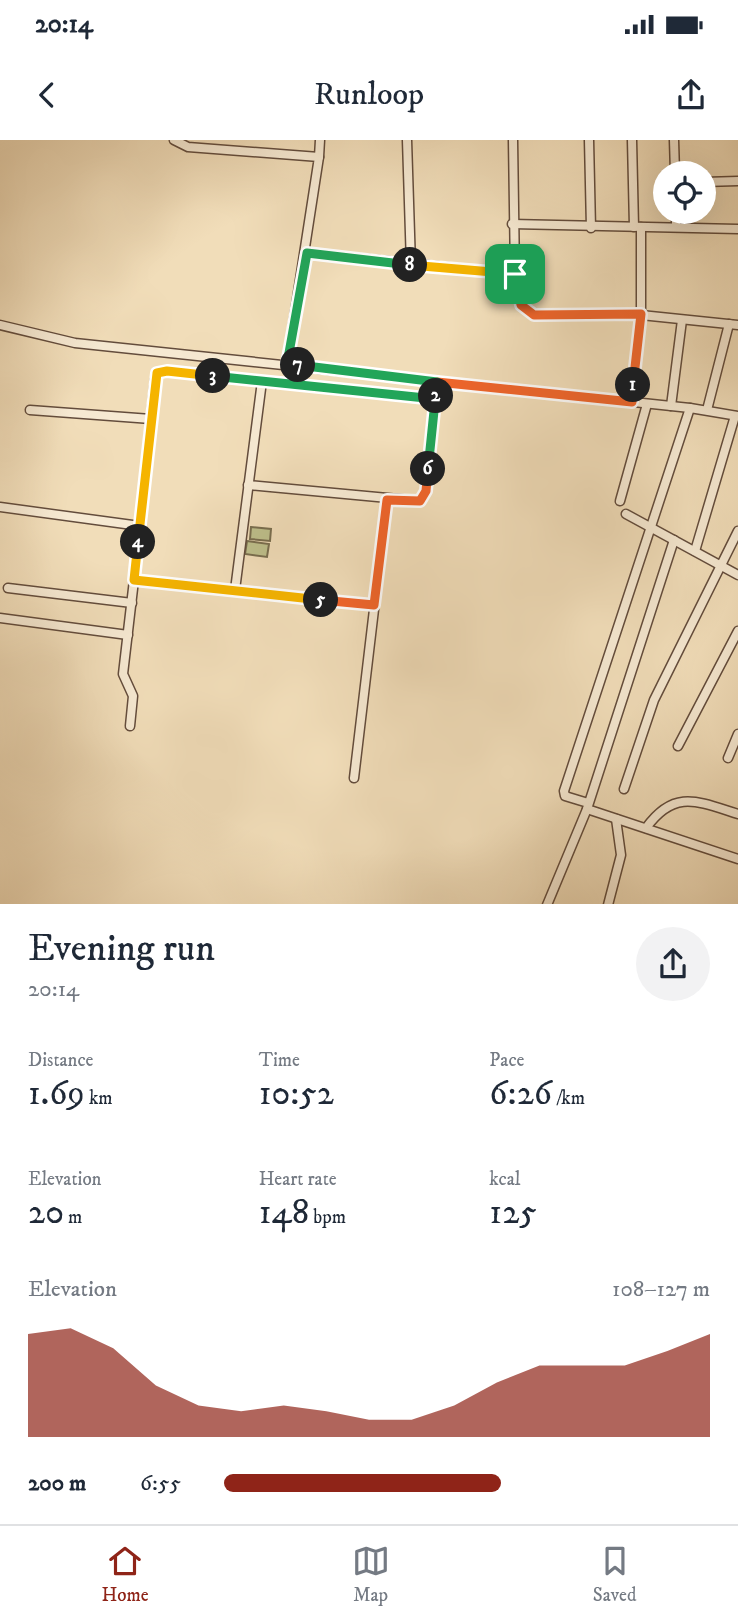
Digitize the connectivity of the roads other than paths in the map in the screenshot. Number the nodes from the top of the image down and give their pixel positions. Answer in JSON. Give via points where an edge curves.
{"nodes":[{"id":1,"x":174,"y":140,"type":"edge"},
{"id":2,"x":320,"y":140,"type":"edge"},
{"id":3,"x":407,"y":140,"type":"edge"},
{"id":4,"x":513,"y":140,"type":"edge"},
{"id":5,"x":589,"y":140,"type":"edge"},
{"id":6,"x":632,"y":140,"type":"edge"},
{"id":7,"x":674,"y":140,"type":"edge"},
{"id":8,"x":319,"y":157,"type":"junction"},
{"id":9,"x":675,"y":161,"type":"edge"},
{"id":10,"x":716,"y":181,"type":"edge"},
{"id":11,"x":738,"y":181,"type":"edge"},
{"id":12,"x":512,"y":224,"type":"junction"},
{"id":13,"x":676,"y":226,"type":"joint"},
{"id":14,"x":637,"y":227,"type":"junction"},
{"id":15,"x":591,"y":228,"type":"junction"},
{"id":16,"x":738,"y":229,"type":"edge"},
{"id":17,"x":307,"y":253,"type":"junction"},
{"id":18,"x":411,"y":265,"type":"junction"},
{"id":19,"x":515,"y":274,"type":"junction"},
{"id":20,"x":641,"y":314,"type":"junction"},
{"id":21,"x":682,"y":320,"type":"junction"},
{"id":22,"x":0,"y":325,"type":"edge"},
{"id":23,"x":734,"y":325,"type":"edge"},
{"id":24,"x":287,"y":364,"type":"junction"},
{"id":25,"x":262,"y":381,"type":"junction"},
{"id":26,"x":437,"y":382,"type":"junction"},
{"id":27,"x":435,"y":399,"type":"junction"},
{"id":28,"x":632,"y":402,"type":"junction"},
{"id":29,"x":647,"y":404,"type":"junction"},
{"id":30,"x":671,"y":406,"type":"junction"},
{"id":31,"x":690,"y":408,"type":"junction"},
{"id":32,"x":30,"y":410,"type":"dead end"},
{"id":33,"x":707,"y":410,"type":"junction"},
{"id":34,"x":737,"y":416,"type":"edge"},
{"id":35,"x":151,"y":419,"type":"junction"},
{"id":36,"x":248,"y":485,"type":"junction"},
{"id":37,"x":387,"y":500,"type":"junction"},
{"id":38,"x":620,"y":501,"type":"dead end"},
{"id":39,"x":0,"y":507,"type":"edge"},
{"id":40,"x":626,"y":514,"type":"dead end"},
{"id":41,"x":140,"y":526,"type":"junction"},
{"id":42,"x":653,"y":528,"type":"junction"},
{"id":43,"x":738,"y":531,"type":"edge"},
{"id":44,"x":674,"y":540,"type":"junction"},
{"id":45,"x":695,"y":551,"type":"junction"},
{"id":46,"x":719,"y":565,"type":"junction"},
{"id":47,"x":738,"y":575,"type":"edge"},
{"id":48,"x":134,"y":580,"type":"junction"},
{"id":49,"x":8,"y":588,"type":"dead end"},
{"id":50,"x":235,"y":590,"type":"junction"},
{"id":51,"x":132,"y":603,"type":"junction"},
{"id":52,"x":374,"y":605,"type":"junction"},
{"id":53,"x":0,"y":618,"type":"edge"},
{"id":54,"x":738,"y":631,"type":"edge"},
{"id":55,"x":128,"y":635,"type":"junction"},
{"id":56,"x":130,"y":726,"type":"dead end"},
{"id":57,"x":738,"y":734,"type":"edge"},
{"id":58,"x":678,"y":746,"type":"dead end"},
{"id":59,"x":729,"y":758,"type":"dead end"},
{"id":60,"x":354,"y":778,"type":"dead end"},
{"id":61,"x":624,"y":789,"type":"dead end"},
{"id":62,"x":587,"y":806,"type":"junction"},
{"id":63,"x":738,"y":814,"type":"edge"},
{"id":64,"x":616,"y":819,"type":"junction"},
{"id":65,"x":646,"y":828,"type":"junction"},
{"id":66,"x":738,"y":859,"type":"edge"},
{"id":67,"x":547,"y":904,"type":"edge"},
{"id":68,"x":608,"y":904,"type":"edge"}],
"edges":[{"from":1,"to":8,"type":"street","via":[[188,147]]},
{"from":2,"to":8,"type":"street"},
{"from":3,"to":18,"type":"street"},
{"from":4,"to":12,"type":"street"},
{"from":5,"to":15,"type":"street"},
{"from":6,"to":14,"type":"street"},
{"from":7,"to":9,"type":"street"},
{"from":8,"to":17,"type":"street"},
{"from":10,"to":11,"type":"street"},
{"from":12,"to":15,"type":"street"},
{"from":12,"to":19,"type":"street"},
{"from":13,"to":14,"type":"street"},
{"from":13,"to":16,"type":"street"},
{"from":14,"to":15,"type":"street"},
{"from":14,"to":20,"type":"street"},
{"from":17,"to":18,"type":"street"},
{"from":17,"to":24,"type":"street"},
{"from":18,"to":19,"type":"street"},
{"from":19,"to":20,"type":"street","via":[[521,305],[534,315]]},
{"from":20,"to":21,"type":"street"},
{"from":20,"to":28,"type":"street"},
{"from":21,"to":23,"type":"street"},
{"from":21,"to":30,"type":"street"},
{"from":22,"to":24,"type":"street","via":[[75,344]]},
{"from":23,"to":33,"type":"street"},
{"from":24,"to":26,"type":"street"},
{"from":25,"to":27,"type":"street"},
{"from":25,"to":35,"type":"street","via":[[160,371]]},
{"from":25,"to":36,"type":"street"},
{"from":26,"to":27,"type":"street"},
{"from":26,"to":28,"type":"street"},
{"from":27,"to":37,"type":"street","via":[[424,496],[411,502]]},
{"from":28,"to":29,"type":"street"},
{"from":29,"to":30,"type":"street"},
{"from":29,"to":38,"type":"street"},
{"from":30,"to":31,"type":"street"},
{"from":31,"to":33,"type":"street"},
{"from":31,"to":42,"type":"street"},
{"from":32,"to":35,"type":"street"},
{"from":33,"to":34,"type":"street"},
{"from":34,"to":45,"type":"street"},
{"from":35,"to":41,"type":"street"},
{"from":36,"to":37,"type":"street"},
{"from":36,"to":50,"type":"street"},
{"from":37,"to":52,"type":"street"},
{"from":39,"to":41,"type":"street"},
{"from":40,"to":42,"type":"street"},
{"from":41,"to":48,"type":"street"},
{"from":42,"to":44,"type":"street"},
{"from":42,"to":62,"type":"street","via":[[564,790],[565,796]]},
{"from":43,"to":46,"type":"street"},
{"from":44,"to":45,"type":"street"},
{"from":44,"to":62,"type":"street"},
{"from":45,"to":46,"type":"street"},
{"from":46,"to":47,"type":"street"},
{"from":46,"to":61,"type":"street","via":[[654,700]]},
{"from":48,"to":50,"type":"street"},
{"from":48,"to":51,"type":"street"},
{"from":49,"to":51,"type":"street"},
{"from":50,"to":52,"type":"street"},
{"from":51,"to":55,"type":"street"},
{"from":52,"to":60,"type":"street"},
{"from":53,"to":55,"type":"street"},
{"from":54,"to":58,"type":"street"},
{"from":55,"to":56,"type":"street","via":[[124,674],[133,695]]},
{"from":57,"to":59,"type":"street"},
{"from":62,"to":64,"type":"street"},
{"from":62,"to":67,"type":"street"},
{"from":63,"to":65,"type":"street","via":[[679,800],[662,808]]},
{"from":64,"to":65,"type":"street"},
{"from":64,"to":68,"type":"street","via":[[621,855]]},
{"from":65,"to":66,"type":"street"}]}
